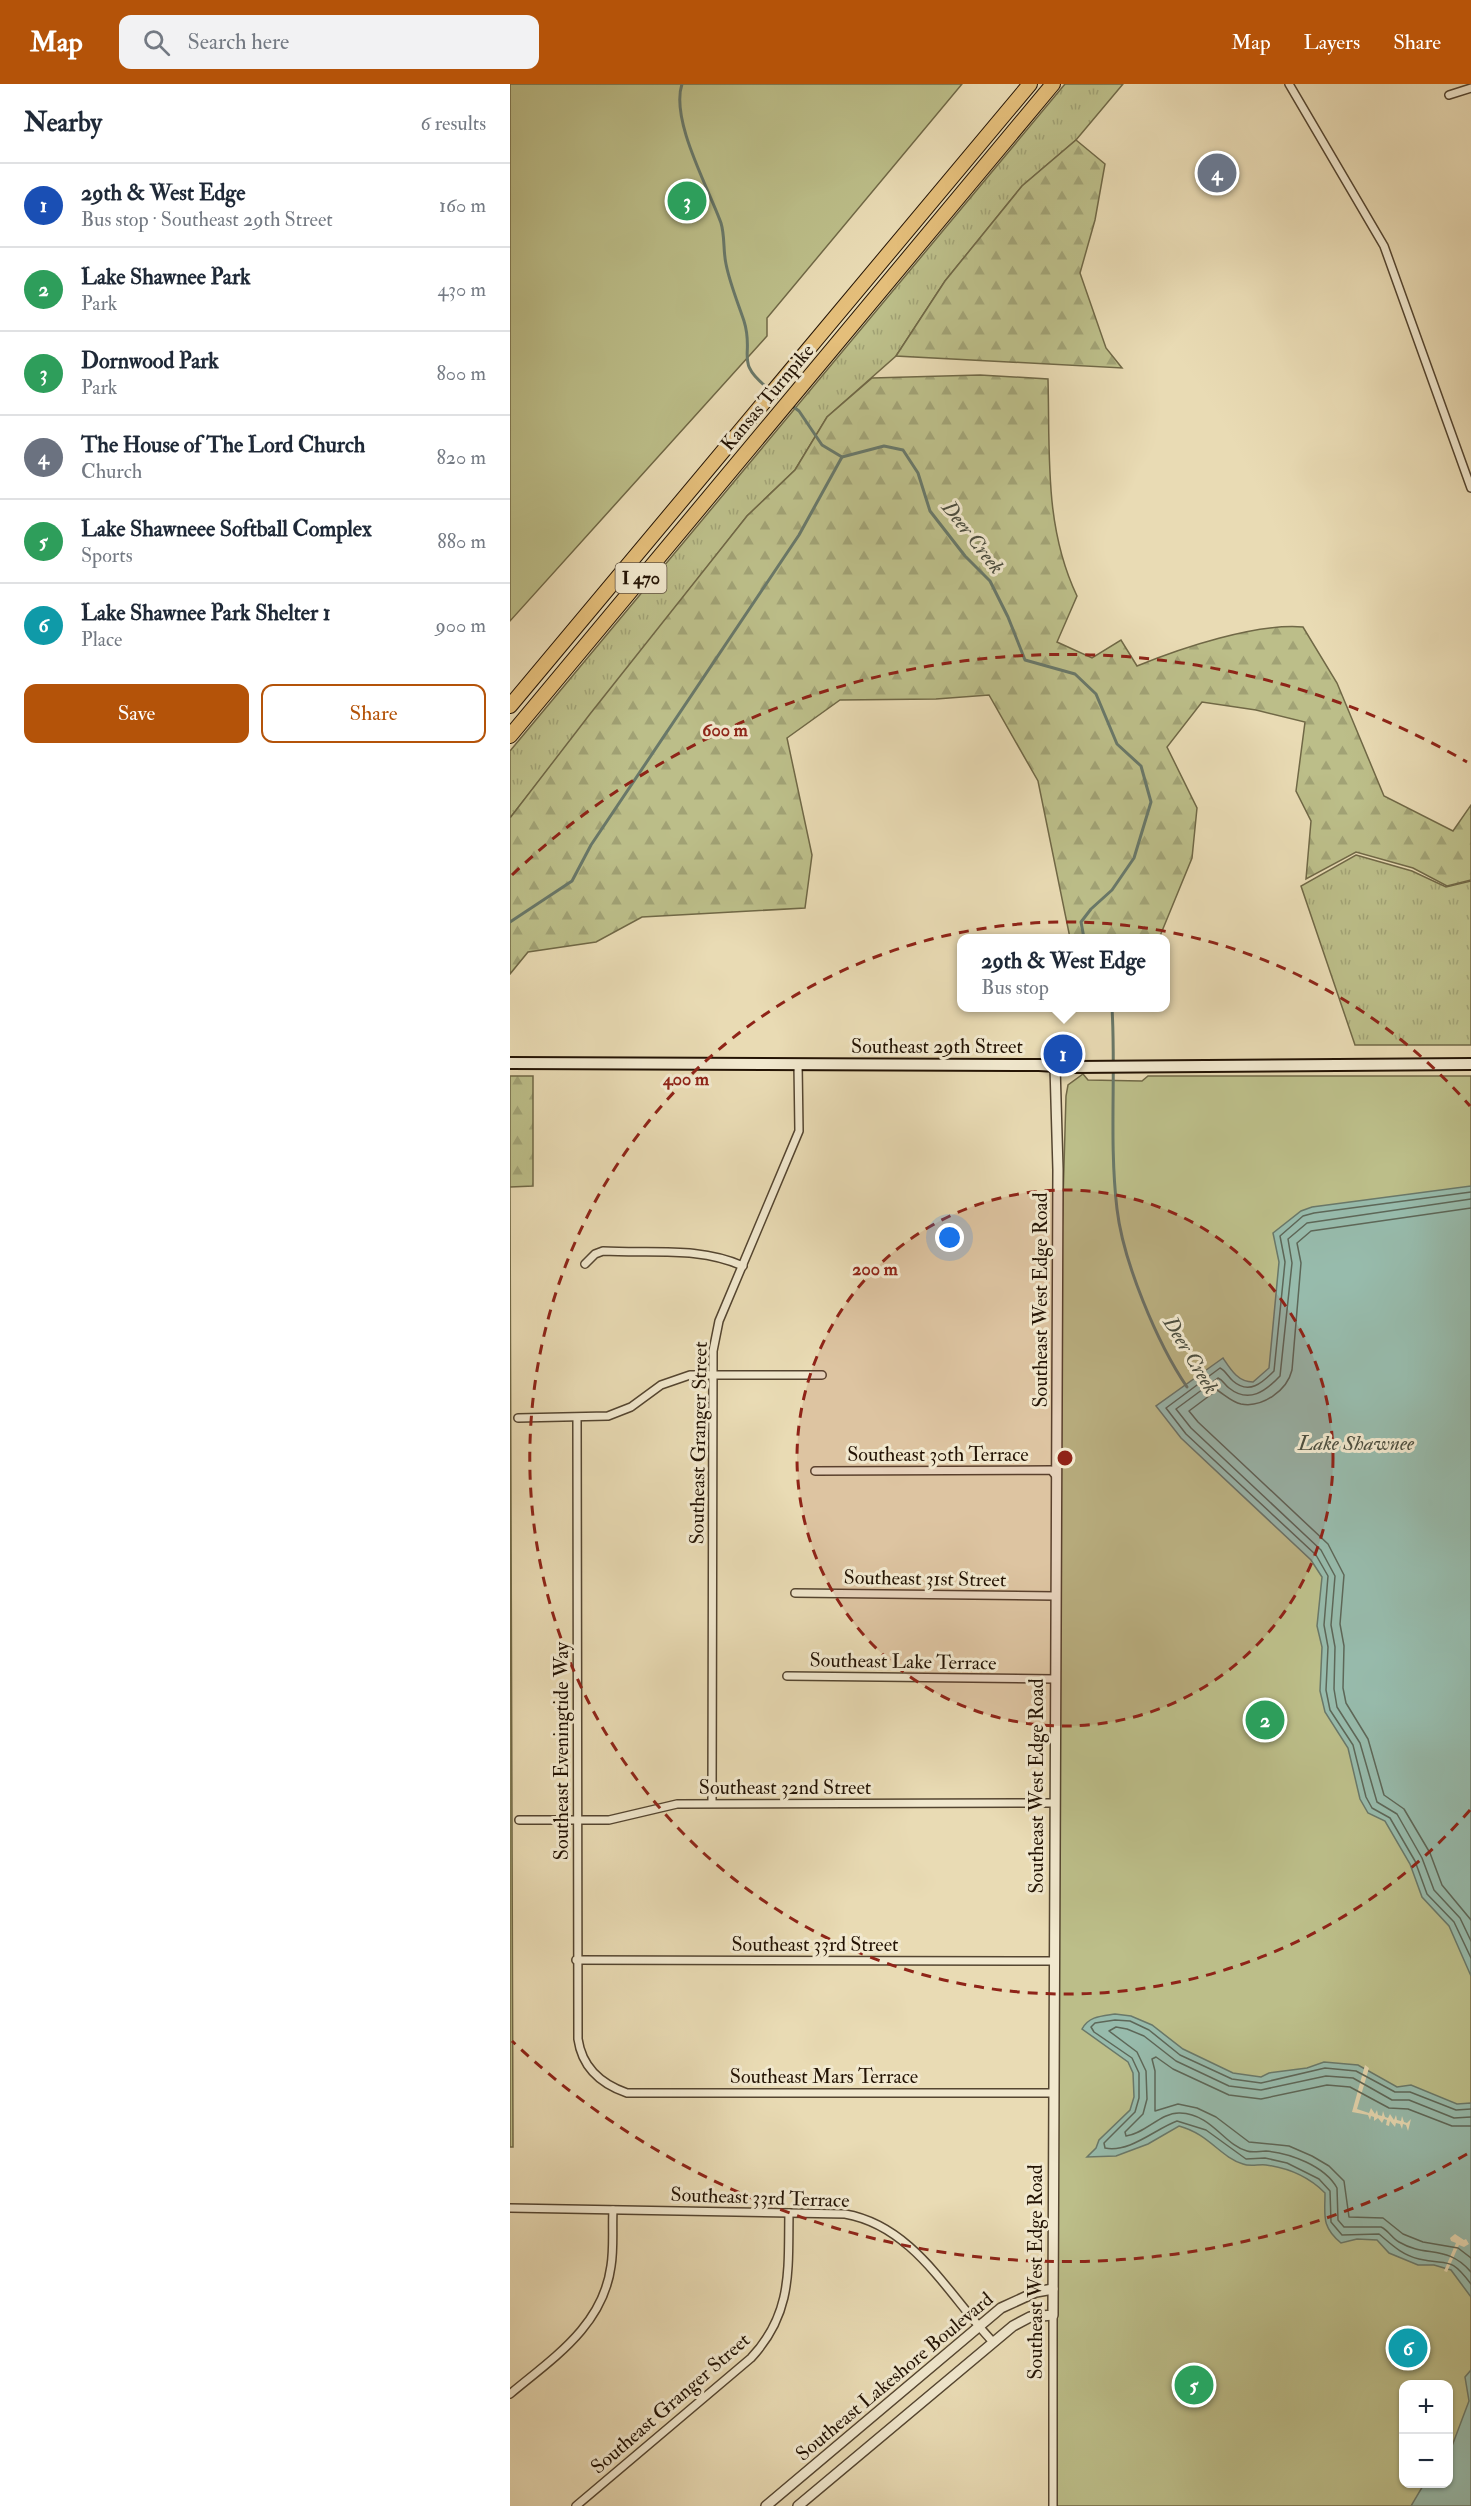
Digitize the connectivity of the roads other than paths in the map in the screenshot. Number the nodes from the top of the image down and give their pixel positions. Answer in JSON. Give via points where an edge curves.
{"nodes":[{"id":1,"x":1030,"y":84,"type":"edge"},
{"id":2,"x":1053,"y":84,"type":"edge"},
{"id":3,"x":1289,"y":84,"type":"edge"},
{"id":4,"x":1466,"y":87,"type":"edge"},
{"id":5,"x":1449,"y":95,"type":"dead end"},
{"id":6,"x":1471,"y":489,"type":"edge"},
{"id":7,"x":510,"y":706,"type":"edge"},
{"id":8,"x":510,"y":735,"type":"edge"},
{"id":9,"x":510,"y":1063,"type":"edge"},
{"id":10,"x":798,"y":1064,"type":"junction"},
{"id":11,"x":1471,"y":1064,"type":"edge"},
{"id":12,"x":1055,"y":1066,"type":"junction"},
{"id":13,"x":585,"y":1264,"type":"dead end"},
{"id":14,"x":743,"y":1266,"type":"junction"},
{"id":15,"x":712,"y":1374,"type":"junction"},
{"id":16,"x":822,"y":1375,"type":"dead end"},
{"id":17,"x":518,"y":1418,"type":"dead end"},
{"id":18,"x":577,"y":1418,"type":"junction"},
{"id":19,"x":815,"y":1471,"type":"dead end"},
{"id":20,"x":1057,"y":1478,"type":"junction"},
{"id":21,"x":795,"y":1593,"type":"dead end"},
{"id":22,"x":1055,"y":1596,"type":"junction"},
{"id":23,"x":787,"y":1676,"type":"dead end"},
{"id":24,"x":1054,"y":1679,"type":"junction"},
{"id":25,"x":712,"y":1803,"type":"junction"},
{"id":26,"x":1054,"y":1803,"type":"junction"},
{"id":27,"x":519,"y":1821,"type":"dead end"},
{"id":28,"x":577,"y":1821,"type":"junction"},
{"id":29,"x":576,"y":1960,"type":"junction"},
{"id":30,"x":1054,"y":1961,"type":"junction"},
{"id":31,"x":598,"y":2078,"type":"joint"},
{"id":32,"x":1053,"y":2093,"type":"junction"},
{"id":33,"x":510,"y":2208,"type":"edge"},
{"id":34,"x":613,"y":2210,"type":"junction"},
{"id":35,"x":789,"y":2213,"type":"junction"},
{"id":36,"x":1053,"y":2289,"type":"junction"},
{"id":37,"x":1053,"y":2315,"type":"junction"},
{"id":38,"x":978,"y":2326,"type":"junction"},
{"id":39,"x":993,"y":2342,"type":"junction"},
{"id":40,"x":510,"y":2394,"type":"edge"},
{"id":41,"x":576,"y":2506,"type":"edge"},
{"id":42,"x":766,"y":2506,"type":"edge"},
{"id":43,"x":798,"y":2506,"type":"edge"},
{"id":44,"x":1053,"y":2506,"type":"edge"}],
"edges":[{"from":1,"to":7,"type":"highway","name":"Kansas Turnpike","number":"I 470"},
{"from":2,"to":8,"type":"highway","name":"Kansas Turnpike","number":"I 470"},
{"from":3,"to":6,"type":"street","via":[[1384,246]]},
{"from":4,"to":5,"type":"street"},
{"from":9,"to":10,"type":"main road","name":"Southeast 29th Street"},
{"from":10,"to":12,"type":"main road","name":"Southeast 29th Street"},
{"from":10,"to":14,"type":"street","name":"Southeast Granger Street","via":[[799,1131]]},
{"from":11,"to":12,"type":"main road","name":"Southeast 29th Street"},
{"from":12,"to":20,"type":"street","name":"Southeast West Edge Road"},
{"from":13,"to":14,"type":"street","via":[[603,1251],[690,1252],[721,1257]]},
{"from":14,"to":15,"type":"street","name":"Southeast Granger Street","via":[[719,1321],[712,1351]]},
{"from":15,"to":16,"type":"street"},
{"from":15,"to":18,"type":"street","via":[[674,1379],[620,1413]]},
{"from":15,"to":25,"type":"street","name":"Southeast Granger Street"},
{"from":17,"to":18,"type":"street"},
{"from":18,"to":28,"type":"street","name":"Southeast Eveningtide Way"},
{"from":19,"to":20,"type":"street","name":"Southeast 30th Terrace","via":[[1051,1470]]},
{"from":20,"to":22,"type":"street","name":"Southeast West Edge Road"},
{"from":21,"to":22,"type":"street","name":"Southeast 31st Street"},
{"from":22,"to":24,"type":"street","name":"Southeast West Edge Road"},
{"from":23,"to":24,"type":"street","name":"Southeast Lake Terrace"},
{"from":24,"to":26,"type":"street","name":"Southeast West Edge Road"},
{"from":25,"to":26,"type":"street","name":"Southeast 32nd Street"},
{"from":25,"to":28,"type":"street","name":"Southeast 32nd Street","via":[[667,1804],[609,1820]]},
{"from":26,"to":30,"type":"street","name":"Southeast West Edge Road"},
{"from":27,"to":28,"type":"street","name":"Southeast 32nd Street"},
{"from":28,"to":29,"type":"street","name":"Southeast Eveningtide Way"},
{"from":29,"to":30,"type":"street","name":"Southeast 33rd Street"},
{"from":29,"to":31,"type":"street","name":"Southeast Eveningtide Way","via":[[579,2045],[587,2065]]},
{"from":30,"to":32,"type":"street","name":"Southeast West Edge Road"},
{"from":31,"to":32,"type":"street","name":"Southeast Mars Terrace","via":[[627,2092]]},
{"from":32,"to":36,"type":"street","name":"Southeast West Edge Road"},
{"from":33,"to":34,"type":"street","name":"Southeast 33rd Terrace"},
{"from":34,"to":35,"type":"street","name":"Southeast 33rd Terrace"},
{"from":34,"to":40,"type":"street","via":[[611,2268],[597,2311],[580,2335]]},
{"from":35,"to":38,"type":"street","name":"Southeast 33rd Terrace","via":[[845,2214],[888,2228],[908,2244]]},
{"from":35,"to":41,"type":"street","name":"Southeast Granger Street","via":[[787,2285],[782,2310],[769,2337],[751,2358]]},
{"from":36,"to":37,"type":"street","name":"Southeast West Edge Road"},
{"from":36,"to":38,"type":"street","name":"Southeast Lakeshore Boulevard","via":[[1017,2300]]},
{"from":37,"to":39,"type":"street","name":"Southeast Lakeshore Boulevard","via":[[1040,2314],[1023,2320]]},
{"from":37,"to":44,"type":"street","name":"Southeast West Edge Road"},
{"from":38,"to":39,"type":"street","name":"Southeast 33rd Terrace"},
{"from":38,"to":42,"type":"street","name":"Southeast Lakeshore Boulevard"},
{"from":39,"to":43,"type":"street","name":"Southeast Lakeshore Boulevard"}]}
